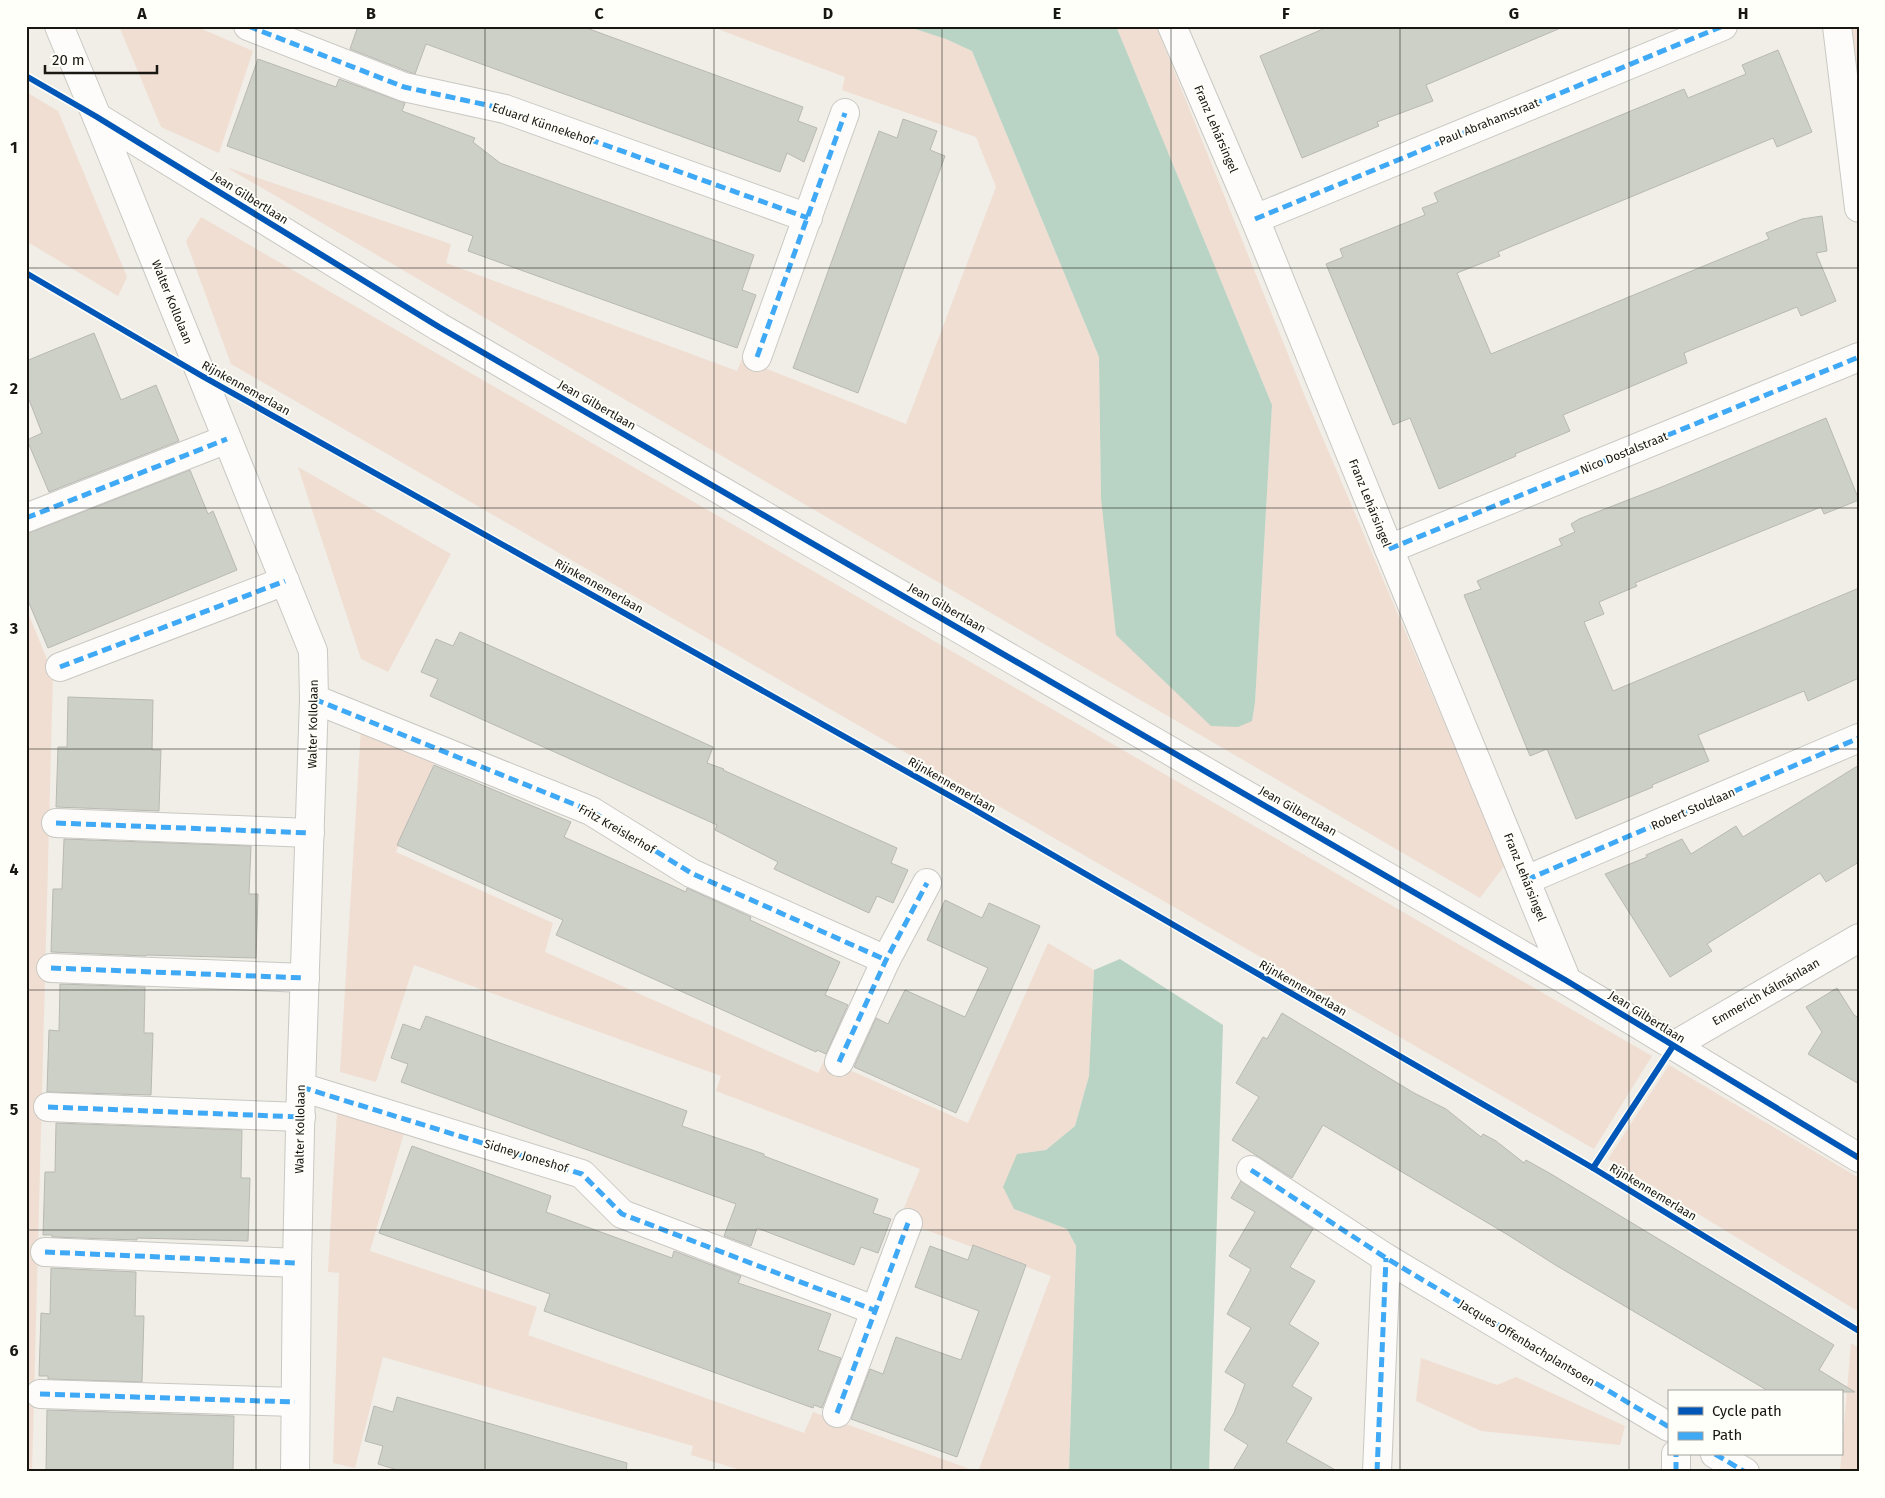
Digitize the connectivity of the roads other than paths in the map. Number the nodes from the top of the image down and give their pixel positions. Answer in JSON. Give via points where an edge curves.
{"nodes":[{"id":1,"x":59,"y":26,"type":"edge"},
{"id":2,"x":248,"y":26,"type":"edge"},
{"id":3,"x":1172,"y":26,"type":"edge"},
{"id":4,"x":1723,"y":26,"type":"edge"},
{"id":5,"x":1837,"y":26,"type":"edge"},
{"id":6,"x":845,"y":113,"type":"dead end"},
{"id":7,"x":97,"y":117,"type":"junction"},
{"id":8,"x":1859,"y":208,"type":"edge"},
{"id":9,"x":808,"y":218,"type":"junction"},
{"id":10,"x":1255,"y":219,"type":"junction"},
{"id":11,"x":757,"y":357,"type":"dead end"},
{"id":12,"x":1859,"y":357,"type":"edge"},
{"id":13,"x":228,"y":439,"type":"junction"},
{"id":14,"x":26,"y":518,"type":"edge"},
{"id":15,"x":1389,"y":549,"type":"junction"},
{"id":16,"x":285,"y":581,"type":"junction"},
{"id":17,"x":60,"y":666,"type":"dead end"},
{"id":18,"x":314,"y":698,"type":"junction"},
{"id":19,"x":1859,"y":738,"type":"edge"},
{"id":20,"x":56,"y":823,"type":"dead end"},
{"id":21,"x":310,"y":833,"type":"junction"},
{"id":22,"x":1526,"y":880,"type":"junction"},
{"id":23,"x":927,"y":884,"type":"dead end"},
{"id":24,"x":1859,"y":938,"type":"edge"},
{"id":25,"x":886,"y":960,"type":"junction"},
{"id":26,"x":51,"y":968,"type":"dead end"},
{"id":27,"x":305,"y":978,"type":"junction"},
{"id":28,"x":1567,"y":980,"type":"junction"},
{"id":29,"x":1673,"y":1046,"type":"junction"},
{"id":30,"x":839,"y":1062,"type":"dead end"},
{"id":31,"x":301,"y":1087,"type":"junction"},
{"id":32,"x":48,"y":1107,"type":"dead end"},
{"id":33,"x":301,"y":1117,"type":"junction"},
{"id":34,"x":1859,"y":1158,"type":"edge"},
{"id":35,"x":1251,"y":1170,"type":"dead end"},
{"id":36,"x":908,"y":1223,"type":"dead end"},
{"id":37,"x":45,"y":1252,"type":"dead end"},
{"id":38,"x":1386,"y":1258,"type":"junction"},
{"id":39,"x":297,"y":1263,"type":"junction"},
{"id":40,"x":874,"y":1310,"type":"junction"},
{"id":41,"x":40,"y":1394,"type":"dead end"},
{"id":42,"x":295,"y":1402,"type":"junction"},
{"id":43,"x":837,"y":1413,"type":"dead end"},
{"id":44,"x":1668,"y":1426,"type":"edge"},
{"id":45,"x":1676,"y":1456,"type":"edge"},
{"id":46,"x":1718,"y":1456,"type":"edge"},
{"id":47,"x":296,"y":1472,"type":"edge"},
{"id":48,"x":1377,"y":1472,"type":"edge"},
{"id":49,"x":1676,"y":1472,"type":"edge"},
{"id":50,"x":1745,"y":1472,"type":"edge"}],
"edges":[{"from":1,"to":7,"type":"street","name":"Walter Kollolaan"},
{"from":2,"to":9,"type":"street","name":"Eduard Künnekehof","via":[[404,86],[505,108]]},
{"from":3,"to":10,"type":"street","name":"Franz Lehársingel"},
{"from":4,"to":10,"type":"street","name":"Paul Abrahamstraat"},
{"from":5,"to":8,"type":"street"},
{"from":6,"to":9,"type":"street"},
{"from":7,"to":13,"type":"street","name":"Walter Kollolaan"},
{"from":7,"to":28,"type":"street","name":"Jean Gilbertlaan","via":[[439,327]]},
{"from":9,"to":11,"type":"street"},
{"from":10,"to":15,"type":"street","name":"Franz Lehársingel"},
{"from":12,"to":15,"type":"street","name":"Nico Dostalstraat"},
{"from":13,"to":14,"type":"street"},
{"from":13,"to":16,"type":"street","name":"Walter Kollolaan"},
{"from":15,"to":22,"type":"street","name":"Franz Lehársingel"},
{"from":16,"to":17,"type":"street"},
{"from":16,"to":18,"type":"street","name":"Walter Kollolaan","via":[[313,651]]},
{"from":18,"to":21,"type":"street","name":"Walter Kollolaan"},
{"from":18,"to":25,"type":"street","name":"Fritz Kreislerhof","via":[[590,811],[691,873]]},
{"from":19,"to":22,"type":"street","name":"Robert Stolzlaan"},
{"from":20,"to":21,"type":"street"},
{"from":21,"to":27,"type":"street","name":"Walter Kollolaan"},
{"from":22,"to":28,"type":"street","name":"Franz Lehársingel"},
{"from":23,"to":25,"type":"street"},
{"from":24,"to":29,"type":"street","name":"Emmerich Kálmánlaan"},
{"from":25,"to":30,"type":"street"},
{"from":26,"to":27,"type":"street"},
{"from":27,"to":31,"type":"street","name":"Walter Kollolaan"},
{"from":28,"to":29,"type":"street","name":"Jean Gilbertlaan"},
{"from":29,"to":34,"type":"street","name":"Jean Gilbertlaan"},
{"from":31,"to":33,"type":"street","name":"Walter Kollolaan"},
{"from":31,"to":40,"type":"street","name":"Sidney Joneshof","via":[[582,1174],[622,1214]]},
{"from":32,"to":33,"type":"street"},
{"from":33,"to":39,"type":"street","name":"Walter Kollolaan"},
{"from":35,"to":38,"type":"street","name":"Jacques Offenbachplantsoen"},
{"from":36,"to":40,"type":"street"},
{"from":37,"to":39,"type":"street"},
{"from":38,"to":44,"type":"street","name":"Jacques Offenbachplantsoen"},
{"from":38,"to":48,"type":"street"},
{"from":39,"to":42,"type":"street","name":"Walter Kollolaan"},
{"from":40,"to":43,"type":"street"},
{"from":41,"to":42,"type":"street"},
{"from":42,"to":47,"type":"street","name":"Walter Kollolaan"},
{"from":45,"to":49,"type":"street"},
{"from":46,"to":50,"type":"street"}]}
